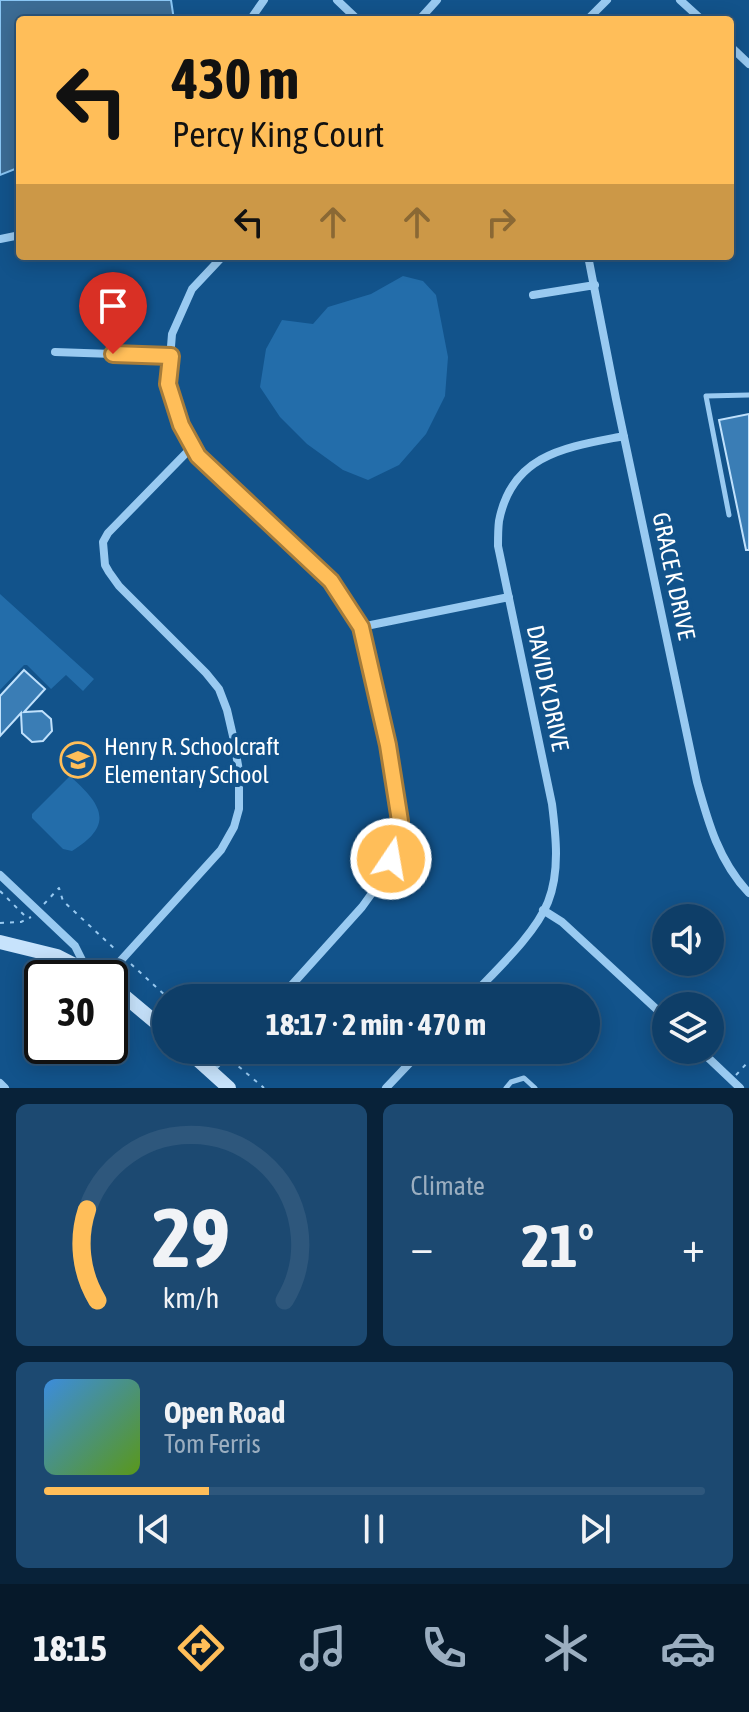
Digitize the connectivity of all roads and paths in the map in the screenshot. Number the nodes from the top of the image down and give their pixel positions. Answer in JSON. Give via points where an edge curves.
{"nodes":[{"id":1,"x":337,"y":0,"type":"edge"},
{"id":2,"x":437,"y":0,"type":"edge"},
{"id":3,"x":607,"y":0,"type":"edge"},
{"id":4,"x":680,"y":0,"type":"edge"},
{"id":5,"x":354,"y":16,"type":"edge"},
{"id":6,"x":423,"y":16,"type":"edge"},
{"id":7,"x":591,"y":16,"type":"edge"},
{"id":8,"x":698,"y":16,"type":"edge"},
{"id":9,"x":734,"y":50,"type":"edge"},
{"id":10,"x":749,"y":64,"type":"edge"},
{"id":11,"x":219,"y":260,"type":"edge"},
{"id":12,"x":589,"y":260,"type":"edge"},
{"id":13,"x":595,"y":285,"type":"junction"},
{"id":14,"x":533,"y":295,"type":"dead end"},
{"id":15,"x":55,"y":352,"type":"dead end"},
{"id":16,"x":171,"y":356,"type":"junction"},
{"id":17,"x":749,"y":395,"type":"edge"},
{"id":18,"x":624,"y":436,"type":"junction"},
{"id":19,"x":193,"y":446,"type":"junction"},
{"id":20,"x":729,"y":515,"type":"dead end"},
{"id":21,"x":509,"y":597,"type":"junction"},
{"id":22,"x":361,"y":627,"type":"junction"},
{"id":23,"x":0,"y":875,"type":"edge"},
{"id":24,"x":0,"y":891,"type":"edge"},
{"id":25,"x":749,"y":893,"type":"edge"},
{"id":26,"x":41,"y":907,"type":"dead end"},
{"id":27,"x":543,"y":910,"type":"junction"},
{"id":28,"x":35,"y":913,"type":"dead end"},
{"id":29,"x":28,"y":919,"type":"junction"},
{"id":30,"x":0,"y":923,"type":"edge"},
{"id":31,"x":0,"y":942,"type":"edge"},
{"id":32,"x":123,"y":957,"type":"junction"},
{"id":33,"x":65,"y":960,"type":"edge"},
{"id":34,"x":82,"y":960,"type":"edge"},
{"id":35,"x":120,"y":960,"type":"edge"},
{"id":36,"x":153,"y":984,"type":"edge"},
{"id":37,"x":293,"y":984,"type":"edge"},
{"id":38,"x":483,"y":984,"type":"edge"},
{"id":39,"x":128,"y":999,"type":"edge"},
{"id":40,"x":652,"y":1005,"type":"edge"},
{"id":41,"x":152,"y":1019,"type":"edge"},
{"id":42,"x":202,"y":1064,"type":"edge"},
{"id":43,"x":217,"y":1064,"type":"edge"},
{"id":44,"x":239,"y":1064,"type":"edge"},
{"id":45,"x":409,"y":1064,"type":"edge"},
{"id":46,"x":715,"y":1064,"type":"edge"},
{"id":47,"x":210,"y":1071,"type":"junction"},
{"id":48,"x":0,"y":1083,"type":"edge"},
{"id":49,"x":5,"y":1088,"type":"edge"},
{"id":50,"x":229,"y":1088,"type":"edge"},
{"id":51,"x":264,"y":1088,"type":"edge"},
{"id":52,"x":386,"y":1088,"type":"edge"},
{"id":53,"x":506,"y":1088,"type":"edge"},
{"id":54,"x":535,"y":1088,"type":"edge"},
{"id":55,"x":740,"y":1088,"type":"edge"}],
"edges":[{"from":1,"to":5,"type":"street"},
{"from":2,"to":6,"type":"street"},
{"from":3,"to":7,"type":"street"},
{"from":4,"to":8,"type":"street"},
{"from":9,"to":10,"type":"street"},
{"from":11,"to":16,"type":"street","via":[[192,289],[172,334]]},
{"from":12,"to":13,"type":"street","name":"GRACE K DRIVE"},
{"from":13,"to":14,"type":"street"},
{"from":13,"to":18,"type":"street","name":"GRACE K DRIVE"},
{"from":15,"to":16,"type":"street"},
{"from":16,"to":19,"type":"street","via":[[168,384]]},
{"from":17,"to":20,"type":"lane","via":[[706,396]]},
{"from":18,"to":21,"type":"street","name":"DAVID K DRIVE","via":[[551,453],[519,478],[499,521],[498,546]]},
{"from":18,"to":25,"type":"street","name":"GRACE K DRIVE","via":[[700,794],[722,854]]},
{"from":19,"to":22,"type":"street","via":[[331,581]]},
{"from":19,"to":32,"type":"street","via":[[108,533],[103,542],[105,565],[219,689],[239,771],[239,809],[221,850]]},
{"from":21,"to":22,"type":"street"},
{"from":21,"to":27,"type":"street","name":"DAVID K DRIVE","via":[[554,817],[554,875]]},
{"from":22,"to":37,"type":"street","via":[[388,745],[400,821],[396,845],[362,907]]},
{"from":23,"to":34,"type":"street","via":[[75,946]]},
{"from":24,"to":29,"type":"path"},
{"from":26,"to":32,"type":"path","via":[[59,888],[63,901]]},
{"from":27,"to":38,"type":"street","name":"DAVID K DRIVE"},
{"from":27,"to":40,"type":"street"},
{"from":28,"to":29,"type":"path"},
{"from":29,"to":30,"type":"path"},
{"from":31,"to":33,"type":"main road"},
{"from":32,"to":35,"type":"street"},
{"from":32,"to":36,"type":"path"},
{"from":39,"to":41,"type":"main road"},
{"from":42,"to":47,"type":"main road"},
{"from":43,"to":47,"type":"street"},
{"from":44,"to":51,"type":"path"},
{"from":45,"to":52,"type":"street"},
{"from":46,"to":55,"type":"street"},
{"from":47,"to":50,"type":"main road"},
{"from":48,"to":49,"type":"street"},
{"from":53,"to":54,"type":"lane","via":[[524,1078]]}]}
